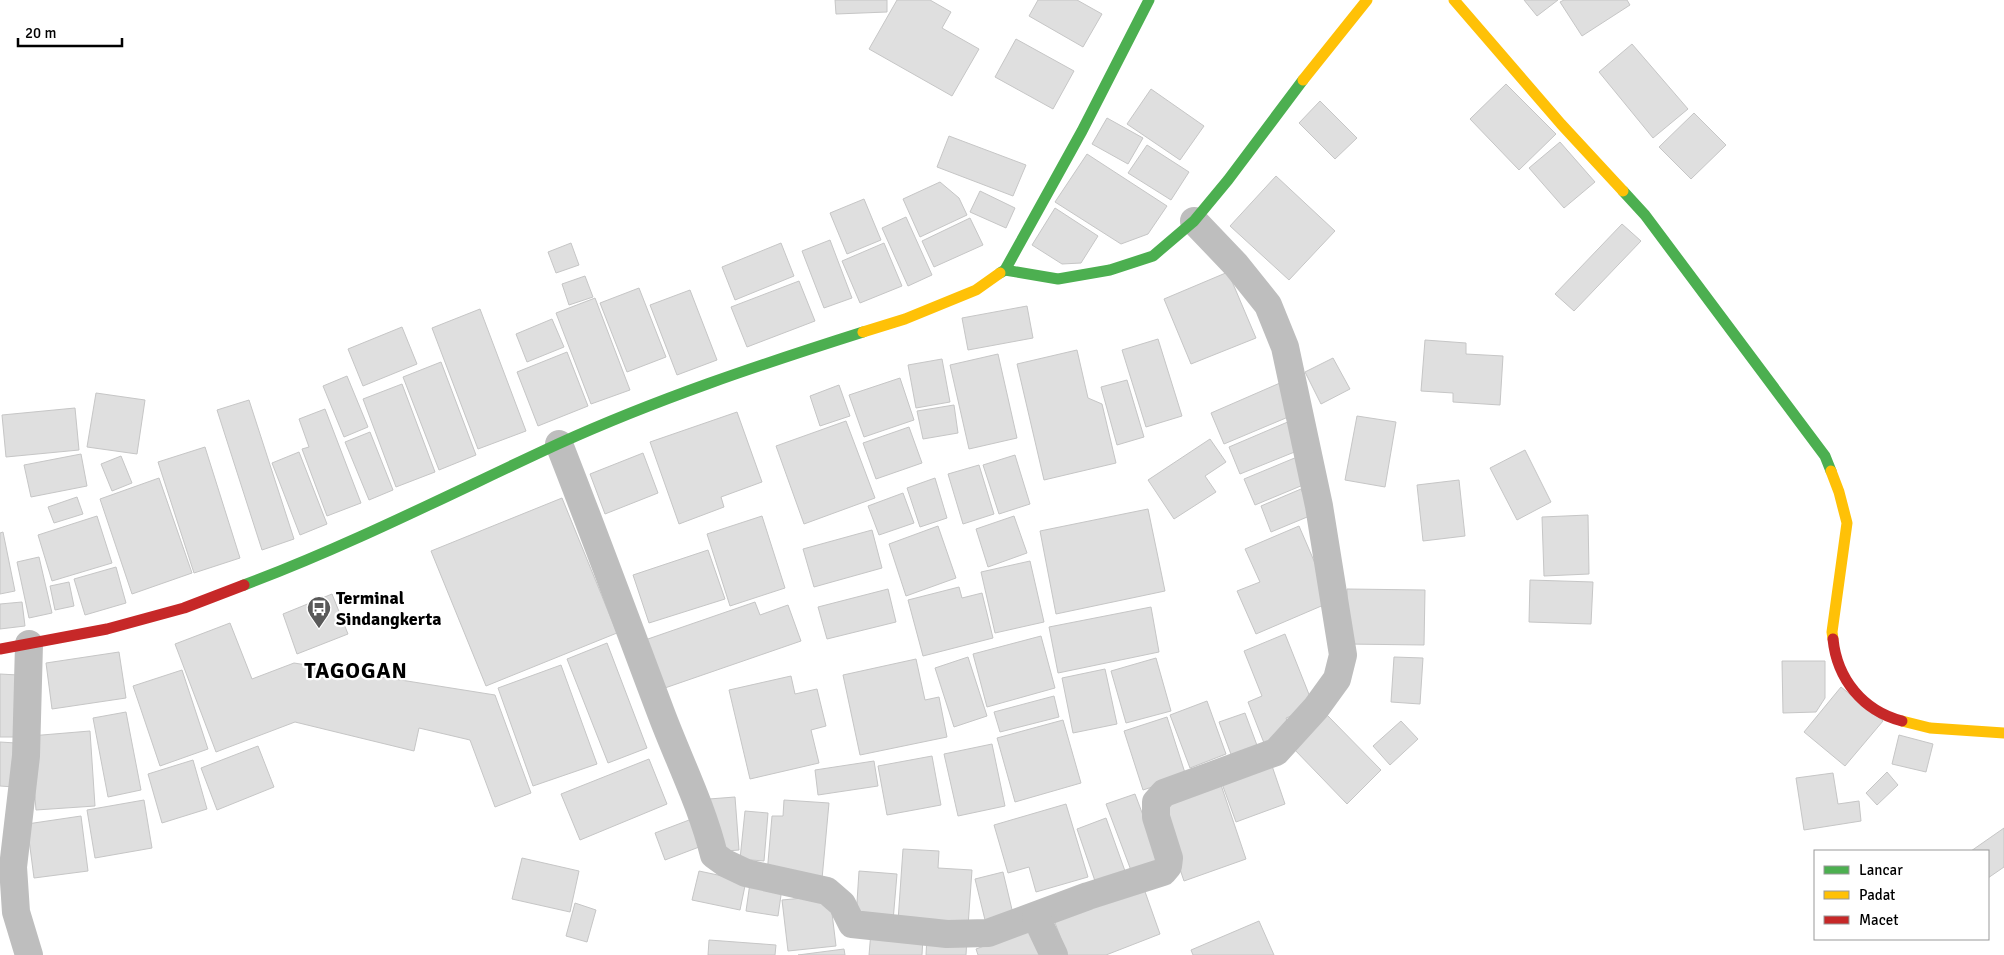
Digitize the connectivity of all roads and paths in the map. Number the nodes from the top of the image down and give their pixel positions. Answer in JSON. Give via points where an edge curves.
{"nodes":[{"id":1,"x":1149,"y":0,"type":"edge"},
{"id":2,"x":1367,"y":0,"type":"edge"},
{"id":3,"x":1454,"y":0,"type":"edge"},
{"id":4,"x":1194,"y":221,"type":"junction"},
{"id":5,"x":1005,"y":270,"type":"junction"},
{"id":6,"x":560,"y":444,"type":"junction"},
{"id":7,"x":29,"y":644,"type":"junction"},
{"id":8,"x":0,"y":649,"type":"edge"},
{"id":9,"x":2004,"y":733,"type":"edge"},
{"id":10,"x":1036,"y":917,"type":"junction"},
{"id":11,"x":29,"y":955,"type":"edge"},
{"id":12,"x":1054,"y":955,"type":"edge"}],
"edges":[{"from":1,"to":5,"type":"main road","via":[[1082,131]]},
{"from":2,"to":4,"type":"main road"},
{"from":3,"to":9,"type":"main road","via":[[1561,124],[1646,215],[1825,456],[1839,492],[1846,523],[1832,632],[1834,652],[1852,690],[1887,716],[1930,728]]},
{"from":4,"to":5,"type":"main road","via":[[1153,256],[1110,270],[1058,279]]},
{"from":4,"to":10,"type":"street","via":[[1268,305],[1285,347],[1318,506],[1343,655],[1337,679],[1276,752],[1170,790],[1156,802],[1156,817],[1169,858],[1163,872]]},
{"from":5,"to":6,"type":"main road","via":[[976,290],[914,316],[749,368]]},
{"from":6,"to":7,"type":"main road","via":[[262,580],[174,611],[108,629]]},
{"from":6,"to":10,"type":"street","via":[[706,824],[714,855],[746,873],[827,891],[842,904],[852,924],[948,934],[988,933]]},
{"from":7,"to":8,"type":"main road"},
{"from":7,"to":11,"type":"street","via":[[26,756],[13,868],[16,912]]},
{"from":10,"to":12,"type":"street"}]}
